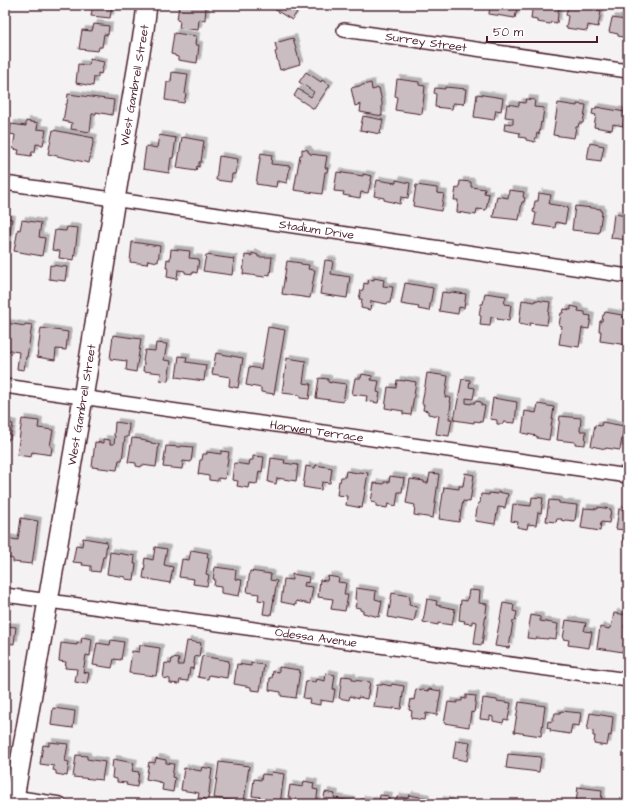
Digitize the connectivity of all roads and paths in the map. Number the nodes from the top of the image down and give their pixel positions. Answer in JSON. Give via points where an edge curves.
{"nodes":[{"id":1,"x":147,"y":5,"type":"edge"},
{"id":2,"x":344,"y":30,"type":"dead end"},
{"id":3,"x":628,"y":71,"type":"edge"},
{"id":4,"x":5,"y":183,"type":"edge"},
{"id":5,"x":115,"y":199,"type":"junction"},
{"id":6,"x":628,"y":276,"type":"edge"},
{"id":7,"x":5,"y":386,"type":"edge"},
{"id":8,"x":83,"y":398,"type":"junction"},
{"id":9,"x":628,"y":476,"type":"edge"},
{"id":10,"x":5,"y":595,"type":"edge"},
{"id":11,"x":48,"y":602,"type":"junction"},
{"id":12,"x":628,"y":680,"type":"edge"},
{"id":13,"x":11,"y":799,"type":"edge"},
{"id":14,"x":60,"y":804,"type":"edge"}],
"edges":[{"from":1,"to":5,"type":"street","name":"West Gambrell Street"},
{"from":2,"to":3,"type":"street","name":"Surrey Street"},
{"from":4,"to":5,"type":"street","name":"Stadium Drive"},
{"from":5,"to":6,"type":"street","name":"Stadium Drive"},
{"from":5,"to":8,"type":"street","name":"West Gambrell Street"},
{"from":7,"to":8,"type":"street","name":"Harwen Terrace"},
{"from":8,"to":9,"type":"street","name":"Harwen Terrace"},
{"from":8,"to":11,"type":"street","name":"West Gambrell Street"},
{"from":10,"to":11,"type":"street","name":"Odessa Avenue"},
{"from":11,"to":12,"type":"street","name":"Odessa Avenue"},
{"from":11,"to":13,"type":"street","name":"West Gambrell Street"},
{"from":13,"to":14,"type":"street"}]}
